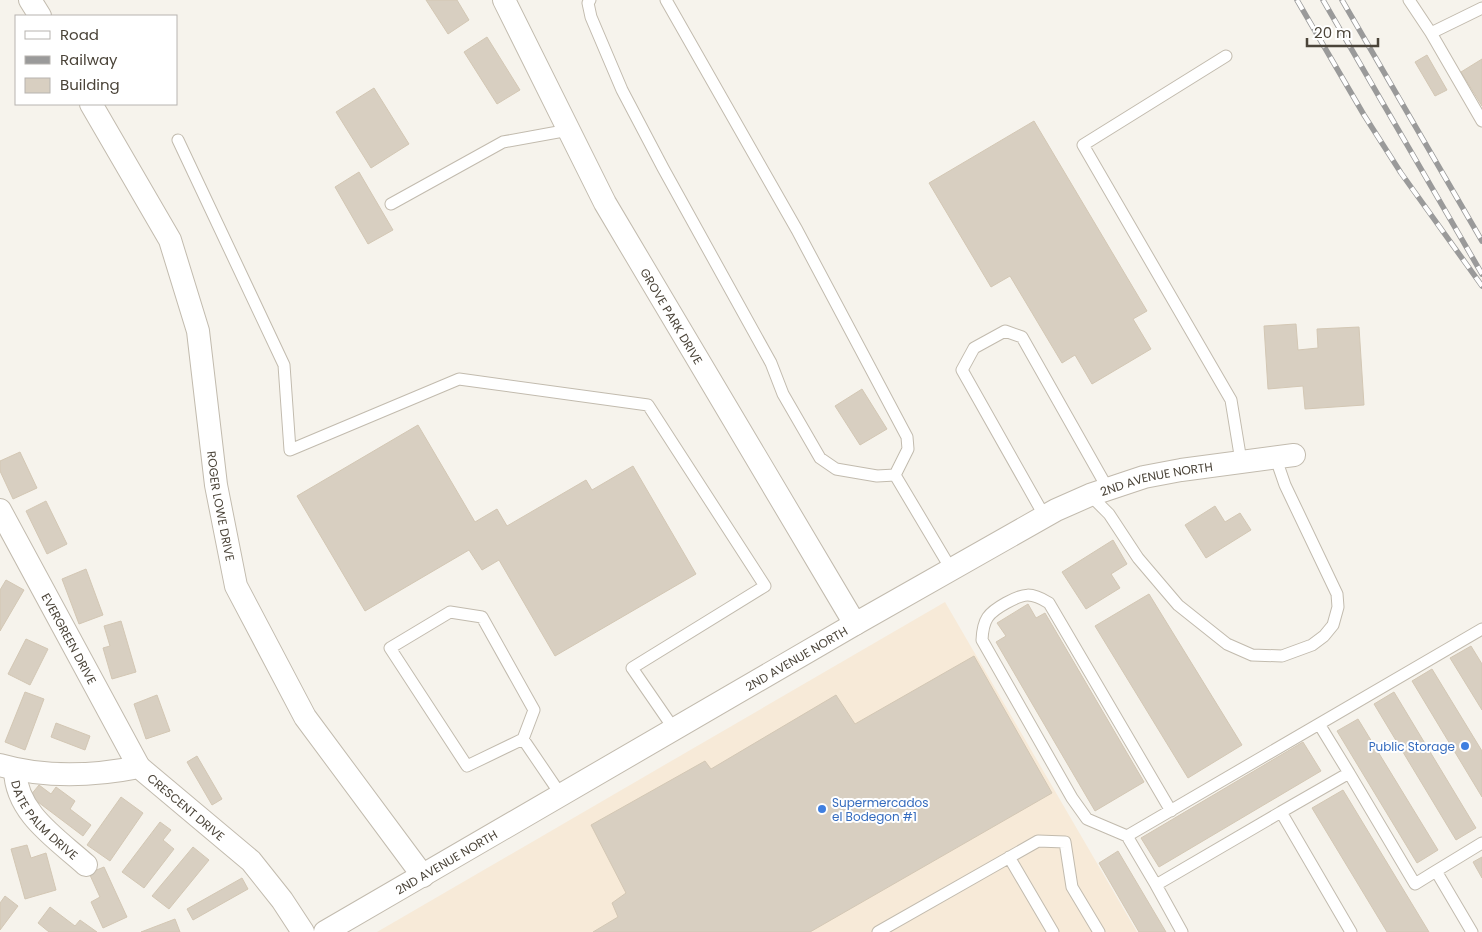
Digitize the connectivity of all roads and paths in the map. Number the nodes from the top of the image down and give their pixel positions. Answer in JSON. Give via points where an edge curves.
{"nodes":[{"id":1,"x":30,"y":0,"type":"edge"},
{"id":2,"x":504,"y":0,"type":"edge"},
{"id":3,"x":590,"y":0,"type":"edge"},
{"id":4,"x":666,"y":0,"type":"edge"},
{"id":5,"x":1409,"y":0,"type":"edge"},
{"id":6,"x":1482,"y":8,"type":"edge"},
{"id":7,"x":39,"y":15,"type":"edge"},
{"id":8,"x":1431,"y":33,"type":"junction"},
{"id":9,"x":1226,"y":56,"type":"dead end"},
{"id":10,"x":92,"y":105,"type":"edge"},
{"id":11,"x":1482,"y":121,"type":"edge"},
{"id":12,"x":569,"y":130,"type":"junction"},
{"id":13,"x":178,"y":140,"type":"dead end"},
{"id":14,"x":391,"y":204,"type":"dead end"},
{"id":15,"x":1284,"y":455,"type":"joint"},
{"id":16,"x":1241,"y":461,"type":"junction"},
{"id":17,"x":895,"y":475,"type":"junction"},
{"id":18,"x":1099,"y":492,"type":"junction"},
{"id":19,"x":0,"y":510,"type":"edge"},
{"id":20,"x":1045,"y":516,"type":"junction"},
{"id":21,"x":950,"y":569,"type":"junction"},
{"id":22,"x":855,"y":624,"type":"junction"},
{"id":23,"x":1482,"y":629,"type":"edge"},
{"id":24,"x":1319,"y":724,"type":"junction"},
{"id":25,"x":674,"y":729,"type":"junction"},
{"id":26,"x":523,"y":739,"type":"junction"},
{"id":27,"x":139,"y":767,"type":"junction"},
{"id":28,"x":7,"y":768,"type":"edge"},
{"id":29,"x":1349,"y":773,"type":"junction"},
{"id":30,"x":561,"y":796,"type":"junction"},
{"id":31,"x":1170,"y":811,"type":"junction"},
{"id":32,"x":1281,"y":812,"type":"junction"},
{"id":33,"x":1127,"y":836,"type":"junction"},
{"id":34,"x":1482,"y":843,"type":"edge"},
{"id":35,"x":1009,"y":857,"type":"junction"},
{"id":36,"x":86,"y":865,"type":"dead end"},
{"id":37,"x":1436,"y":871,"type":"junction"},
{"id":38,"x":423,"y":876,"type":"junction"},
{"id":39,"x":1156,"y":885,"type":"junction"},
{"id":40,"x":332,"y":930,"type":"edge"},
{"id":41,"x":1349,"y":931,"type":"edge"},
{"id":42,"x":304,"y":932,"type":"edge"},
{"id":43,"x":878,"y":932,"type":"edge"},
{"id":44,"x":1053,"y":932,"type":"edge"},
{"id":45,"x":1099,"y":932,"type":"edge"},
{"id":46,"x":1182,"y":932,"type":"edge"},
{"id":47,"x":1472,"y":932,"type":"edge"}],
"edges":[{"from":1,"to":7,"type":"street"},
{"from":2,"to":12,"type":"street","name":"GROVE PARK DRIVE"},
{"from":3,"to":17,"type":"lane","via":[[590,17],[622,90],[820,458],[836,469],[877,476]]},
{"from":4,"to":17,"type":"lane","via":[[797,230],[907,437],[908,449]]},
{"from":5,"to":8,"type":"lane"},
{"from":6,"to":8,"type":"lane"},
{"from":8,"to":11,"type":"lane"},
{"from":9,"to":16,"type":"lane","via":[[1083,145],[1230,400]]},
{"from":10,"to":38,"type":"street","name":"ROGER LOWE DRIVE","via":[[170,240],[198,331],[216,485],[236,586],[305,717]]},
{"from":12,"to":14,"type":"lane","via":[[503,142]]},
{"from":12,"to":22,"type":"street","name":"GROVE PARK DRIVE","via":[[605,203]]},
{"from":13,"to":25,"type":"lane","via":[[284,365],[290,450],[459,380],[648,405],[766,586],[632,668]]},
{"from":15,"to":16,"type":"street","name":"2ND AVENUE NORTH"},
{"from":15,"to":18,"type":"lane","via":[[1284,485],[1337,594],[1338,607],[1333,625],[1324,636],[1312,645],[1282,656],[1252,655],[1227,644],[1178,605],[1138,558],[1109,514]]},
{"from":16,"to":18,"type":"street","name":"2ND AVENUE NORTH","via":[[1153,475]]},
{"from":17,"to":21,"type":"lane"},
{"from":18,"to":20,"type":"street","name":"2ND AVENUE NORTH"},
{"from":18,"to":20,"type":"lane","via":[[1022,337],[1005,331],[974,348],[962,370]]},
{"from":19,"to":27,"type":"street","name":"EVERGREEN DRIVE"},
{"from":20,"to":21,"type":"street","name":"2ND AVENUE NORTH"},
{"from":21,"to":22,"type":"street","name":"2ND AVENUE NORTH"},
{"from":22,"to":25,"type":"street","name":"2ND AVENUE NORTH"},
{"from":23,"to":24,"type":"lane"},
{"from":24,"to":29,"type":"lane"},
{"from":24,"to":31,"type":"lane"},
{"from":25,"to":30,"type":"street","name":"2ND AVENUE NORTH"},
{"from":26,"to":26,"type":"lane","via":[[534,710],[482,617],[450,612],[390,648],[467,766]]},
{"from":26,"to":30,"type":"lane"},
{"from":27,"to":28,"type":"street","name":"CRESCENT DRIVE","via":[[78,774]]},
{"from":27,"to":42,"type":"street","name":"CRESCENT DRIVE","via":[[251,861]]},
{"from":28,"to":36,"type":"street","name":"DATE PALM DRIVE","via":[[33,817]]},
{"from":29,"to":32,"type":"lane"},
{"from":29,"to":37,"type":"lane","via":[[1415,884]]},
{"from":30,"to":38,"type":"street","name":"2ND AVENUE NORTH"},
{"from":31,"to":33,"type":"lane"},
{"from":31,"to":33,"type":"lane","via":[[1049,603],[1040,597],[1020,595],[994,610],[982,628],[982,640],[1072,798],[1087,819]]},
{"from":32,"to":39,"type":"lane"},
{"from":32,"to":41,"type":"lane"},
{"from":33,"to":39,"type":"lane"},
{"from":34,"to":37,"type":"lane"},
{"from":35,"to":43,"type":"lane"},
{"from":35,"to":44,"type":"lane"},
{"from":35,"to":45,"type":"lane","via":[[1038,841],[1065,842],[1072,887]]},
{"from":37,"to":47,"type":"lane"},
{"from":38,"to":40,"type":"street","name":"2ND AVENUE NORTH"},
{"from":39,"to":46,"type":"lane"}]}
